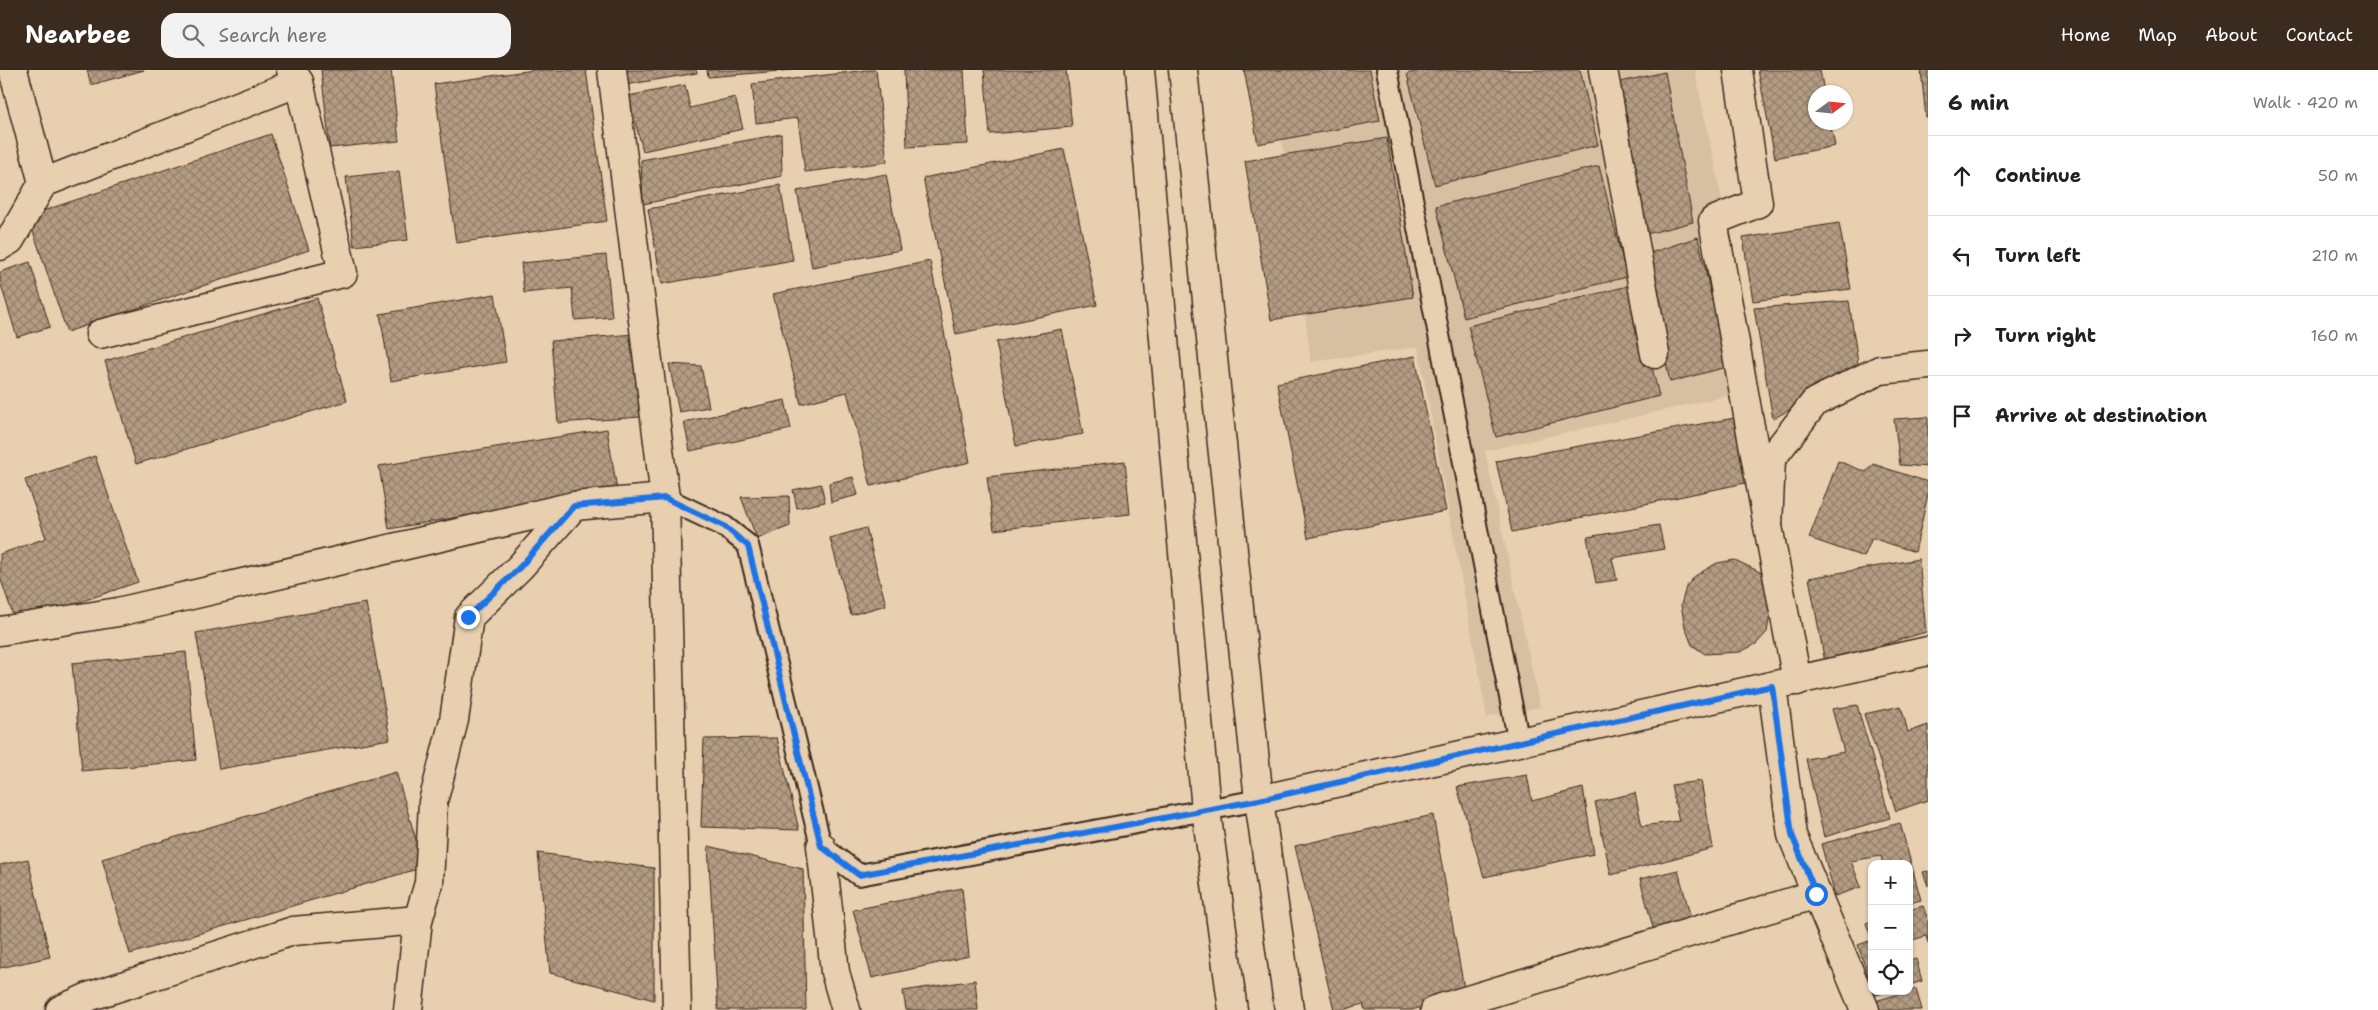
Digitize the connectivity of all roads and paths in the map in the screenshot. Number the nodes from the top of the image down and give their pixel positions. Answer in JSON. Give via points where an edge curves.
{"nodes":[{"id":1,"x":12,"y":70,"type":"edge"},
{"id":2,"x":612,"y":70,"type":"edge"},
{"id":3,"x":1140,"y":70,"type":"edge"},
{"id":4,"x":1183,"y":70,"type":"edge"},
{"id":5,"x":1387,"y":70,"type":"edge"},
{"id":6,"x":1603,"y":70,"type":"edge"},
{"id":7,"x":1738,"y":70,"type":"edge"},
{"id":8,"x":295,"y":76,"type":"edge"},
{"id":9,"x":43,"y":183,"type":"junction"},
{"id":10,"x":0,"y":246,"type":"edge"},
{"id":11,"x":100,"y":334,"type":"dead end"},
{"id":12,"x":1655,"y":354,"type":"dead end"},
{"id":13,"x":1928,"y":365,"type":"edge"},
{"id":14,"x":665,"y":498,"type":"junction"},
{"id":15,"x":574,"y":506,"type":"junction"},
{"id":16,"x":1768,"y":526,"type":"junction"},
{"id":17,"x":0,"y":631,"type":"edge"},
{"id":18,"x":1928,"y":652,"type":"edge"},
{"id":19,"x":1784,"y":684,"type":"junction"},
{"id":20,"x":1519,"y":743,"type":"junction"},
{"id":21,"x":1259,"y":800,"type":"junction"},
{"id":22,"x":1206,"y":810,"type":"junction"},
{"id":23,"x":821,"y":846,"type":"junction"},
{"id":24,"x":1816,"y":894,"type":"junction"},
{"id":25,"x":418,"y":920,"type":"junction"},
{"id":26,"x":60,"y":1010,"type":"edge"},
{"id":27,"x":408,"y":1010,"type":"edge"},
{"id":28,"x":677,"y":1010,"type":"edge"},
{"id":29,"x":846,"y":1010,"type":"edge"},
{"id":30,"x":1233,"y":1010,"type":"edge"},
{"id":31,"x":1290,"y":1010,"type":"edge"},
{"id":32,"x":1435,"y":1010,"type":"edge"},
{"id":33,"x":1865,"y":1010,"type":"edge"}],
"edges":[{"from":1,"to":9,"type":"street"},
{"from":2,"to":14,"type":"street"},
{"from":3,"to":22,"type":"street"},
{"from":4,"to":21,"type":"street"},
{"from":5,"to":20,"type":"street"},
{"from":6,"to":12,"type":"street"},
{"from":7,"to":16,"type":"street","via":[[1758,203],[1713,221]]},
{"from":8,"to":9,"type":"street"},
{"from":8,"to":11,"type":"street","via":[[343,272]]},
{"from":9,"to":10,"type":"street","via":[[10,240]]},
{"from":13,"to":16,"type":"street","via":[[1880,370],[1815,402],[1771,459]]},
{"from":14,"to":15,"type":"street"},
{"from":14,"to":23,"type":"street","via":[[724,526],[748,546]]},
{"from":14,"to":28,"type":"street"},
{"from":15,"to":17,"type":"street","via":[[118,612]]},
{"from":15,"to":25,"type":"street","via":[[520,567],[468,617],[454,720],[433,802],[429,883]]},
{"from":16,"to":19,"type":"street"},
{"from":18,"to":19,"type":"street"},
{"from":19,"to":20,"type":"street"},
{"from":19,"to":24,"type":"street","via":[[1792,835]]},
{"from":20,"to":21,"type":"street"},
{"from":21,"to":22,"type":"street"},
{"from":21,"to":31,"type":"street"},
{"from":22,"to":23,"type":"street","via":[[859,875]]},
{"from":22,"to":30,"type":"street"},
{"from":23,"to":29,"type":"street","via":[[835,972]]},
{"from":24,"to":32,"type":"street"},
{"from":24,"to":33,"type":"street"},
{"from":25,"to":26,"type":"street","via":[[293,931],[91,996]]},
{"from":25,"to":27,"type":"street"}]}
